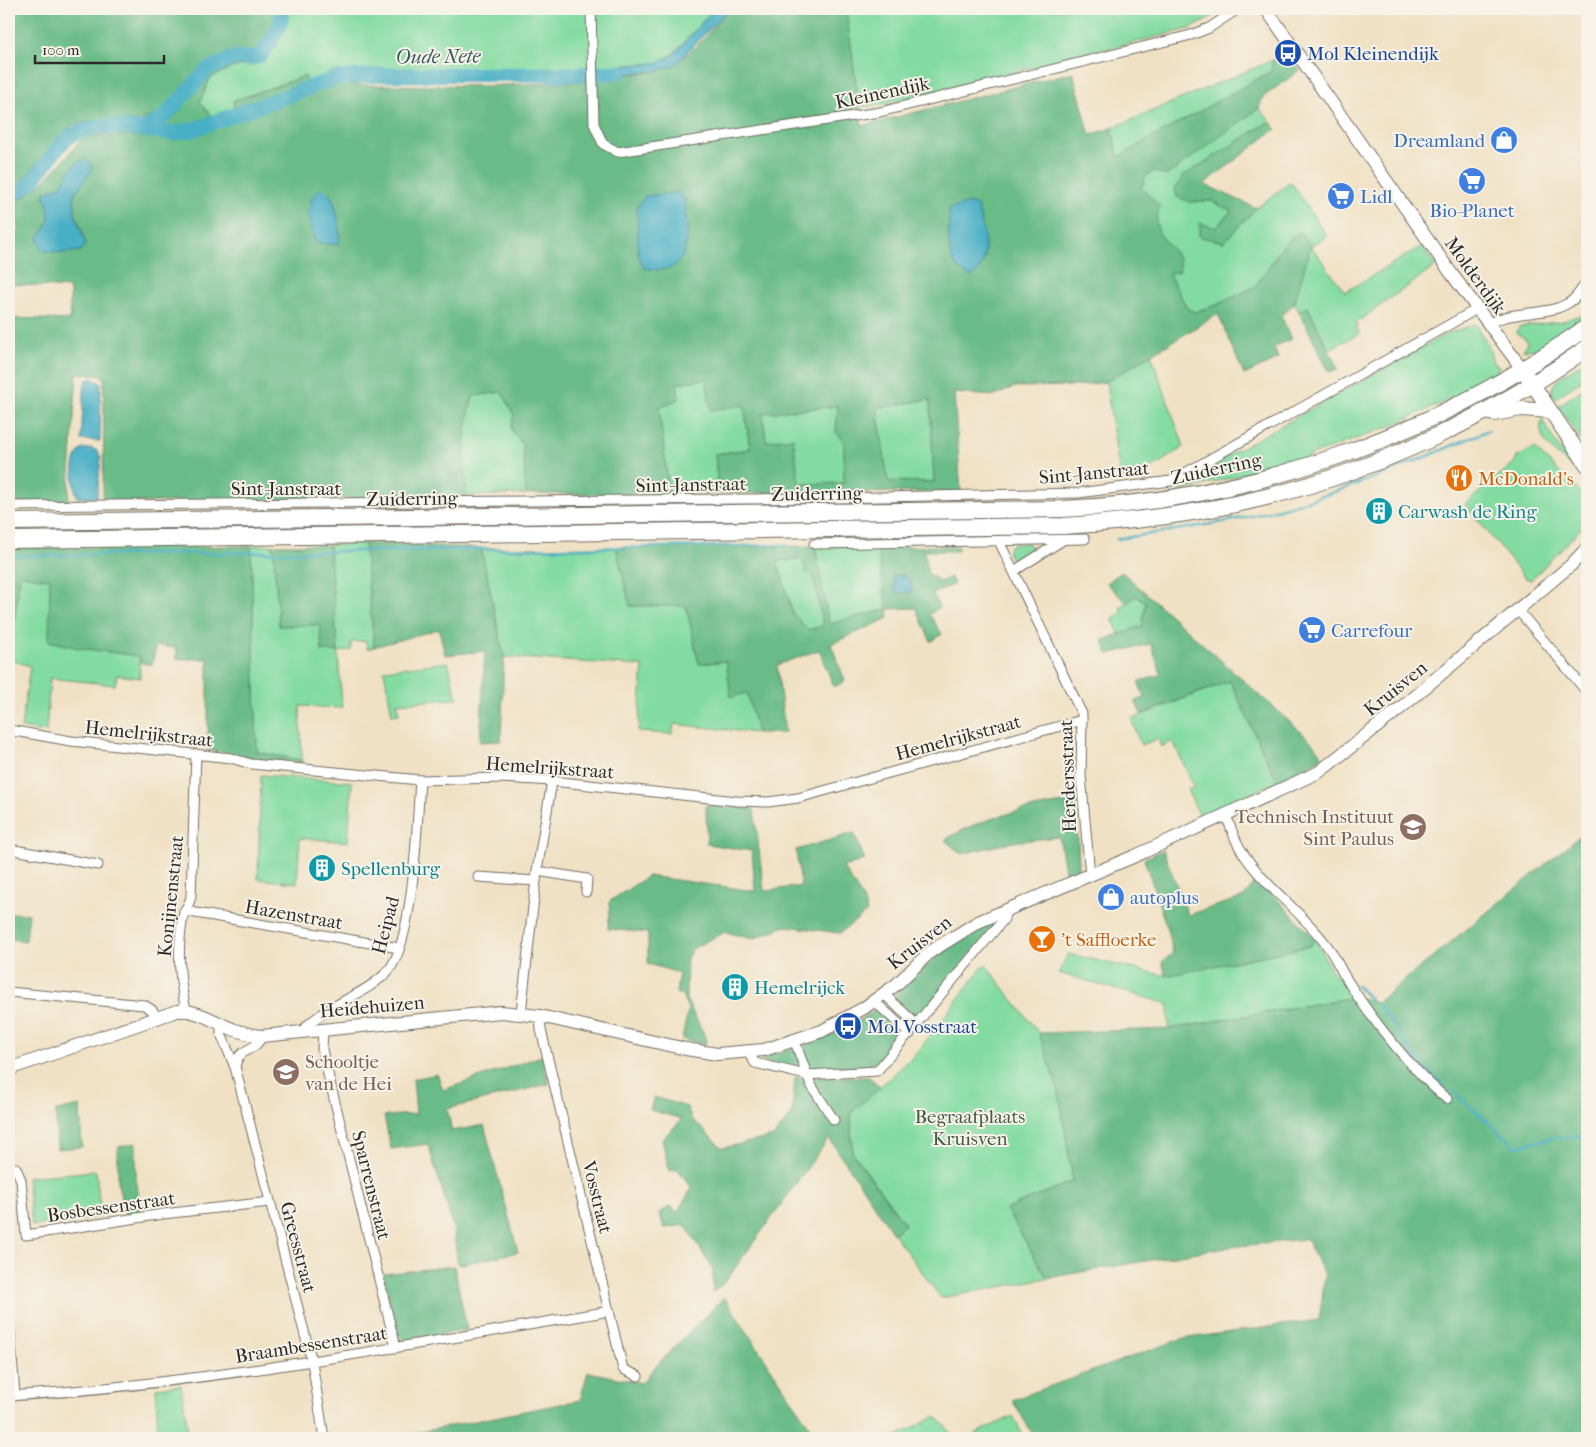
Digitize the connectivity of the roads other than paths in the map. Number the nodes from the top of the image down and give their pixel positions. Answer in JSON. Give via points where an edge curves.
{"nodes":[{"id":1,"x":591,"y":9,"type":"edge"},
{"id":2,"x":1238,"y":9,"type":"edge"},
{"id":3,"x":1266,"y":9,"type":"edge"},
{"id":4,"x":1587,"y":281,"type":"edge"},
{"id":5,"x":1477,"y":309,"type":"junction"},
{"id":6,"x":1488,"y":324,"type":"junction"},
{"id":7,"x":1587,"y":327,"type":"edge"},
{"id":8,"x":1587,"y":348,"type":"edge"},
{"id":9,"x":1522,"y":370,"type":"junction"},
{"id":10,"x":1532,"y":384,"type":"junction"},
{"id":11,"x":1485,"y":411,"type":"junction"},
{"id":12,"x":1550,"y":411,"type":"junction"},
{"id":13,"x":1587,"y":465,"type":"edge"},
{"id":14,"x":9,"y":506,"type":"edge"},
{"id":15,"x":9,"y":522,"type":"edge"},
{"id":16,"x":1085,"y":539,"type":"dead end"},
{"id":17,"x":9,"y":540,"type":"edge"},
{"id":18,"x":1064,"y":540,"type":"junction"},
{"id":19,"x":1000,"y":542,"type":"junction"},
{"id":20,"x":814,"y":544,"type":"dead end"},
{"id":21,"x":1587,"y":548,"type":"edge"},
{"id":22,"x":1587,"y":555,"type":"edge"},
{"id":23,"x":1571,"y":565,"type":"junction"},
{"id":24,"x":1014,"y":571,"type":"junction"},
{"id":25,"x":1518,"y":610,"type":"junction"},
{"id":26,"x":1587,"y":692,"type":"edge"},
{"id":27,"x":1082,"y":720,"type":"junction"},
{"id":28,"x":9,"y":730,"type":"edge"},
{"id":29,"x":196,"y":754,"type":"junction"},
{"id":30,"x":420,"y":780,"type":"junction"},
{"id":31,"x":552,"y":781,"type":"junction"},
{"id":32,"x":1226,"y":815,"type":"junction"},
{"id":33,"x":9,"y":849,"type":"edge"},
{"id":34,"x":98,"y":865,"type":"dead end"},
{"id":35,"x":537,"y":871,"type":"junction"},
{"id":36,"x":1090,"y":875,"type":"junction"},
{"id":37,"x":478,"y":877,"type":"dead end"},
{"id":38,"x":536,"y":881,"type":"junction"},
{"id":39,"x":586,"y":892,"type":"dead end"},
{"id":40,"x":1006,"y":909,"type":"junction"},
{"id":41,"x":184,"y":911,"type":"junction"},
{"id":42,"x":399,"y":948,"type":"junction"},
{"id":43,"x":9,"y":992,"type":"edge"},
{"id":44,"x":879,"y":998,"type":"junction"},
{"id":45,"x":186,"y":1010,"type":"junction"},
{"id":46,"x":521,"y":1013,"type":"junction"},
{"id":47,"x":540,"y":1016,"type":"junction"},
{"id":48,"x":157,"y":1018,"type":"junction"},
{"id":49,"x":221,"y":1024,"type":"junction"},
{"id":50,"x":917,"y":1025,"type":"junction"},
{"id":51,"x":323,"y":1030,"type":"junction"},
{"id":52,"x":301,"y":1032,"type":"junction"},
{"id":53,"x":910,"y":1034,"type":"junction"},
{"id":54,"x":262,"y":1036,"type":"junction"},
{"id":55,"x":795,"y":1042,"type":"junction"},
{"id":56,"x":748,"y":1052,"type":"junction"},
{"id":57,"x":235,"y":1067,"type":"junction"},
{"id":58,"x":9,"y":1069,"type":"edge"},
{"id":59,"x":806,"y":1075,"type":"junction"},
{"id":60,"x":1447,"y":1100,"type":"dead end"},
{"id":61,"x":834,"y":1120,"type":"dead end"},
{"id":62,"x":16,"y":1168,"type":"dead end"},
{"id":63,"x":270,"y":1202,"type":"junction"},
{"id":64,"x":610,"y":1312,"type":"junction"},
{"id":65,"x":9,"y":1320,"type":"edge"},
{"id":66,"x":396,"y":1348,"type":"junction"},
{"id":67,"x":312,"y":1362,"type":"junction"},
{"id":68,"x":638,"y":1376,"type":"dead end"},
{"id":69,"x":12,"y":1395,"type":"edge"},
{"id":70,"x":324,"y":1438,"type":"edge"}],
"edges":[{"from":1,"to":2,"type":"street","name":"Kleinendijk","via":[[594,124],[599,138],[611,149],[627,151],[880,112],[1191,35],[1209,28]]},
{"from":3,"to":5,"type":"street","name":"Molderdijk"},
{"from":4,"to":6,"type":"street","via":[[1563,306],[1507,315]]},
{"from":5,"to":6,"type":"street","name":"Molderdijk"},
{"from":5,"to":14,"type":"street","name":"Sint-Janstraat","via":[[1171,481],[1078,493]]},
{"from":6,"to":9,"type":"street","name":"Molderdijk"},
{"from":7,"to":9,"type":"highway","name":"Zuiderring"},
{"from":8,"to":10,"type":"highway","name":"Zuiderring"},
{"from":9,"to":10,"type":"main road","name":"Molderdijk"},
{"from":9,"to":15,"type":"highway","name":"Zuiderring","via":[[1473,399],[1408,430],[1314,465],[1234,487],[1098,508]]},
{"from":10,"to":11,"type":"highway","name":"Zuiderring"},
{"from":10,"to":12,"type":"main road","name":"Molderdijk"},
{"from":11,"to":12,"type":"main road","via":[[1494,414],[1521,408]]},
{"from":11,"to":17,"type":"highway","name":"Zuiderring","via":[[1366,465],[1263,498],[1173,516],[1100,524]]},
{"from":12,"to":13,"type":"main road","name":"Molderdijk"},
{"from":16,"to":18,"type":"street"},
{"from":18,"to":19,"type":"street"},
{"from":18,"to":24,"type":"street"},
{"from":19,"to":20,"type":"street"},
{"from":19,"to":24,"type":"street","name":"Herdersstraat"},
{"from":21,"to":23,"type":"street","name":"Kruisven"},
{"from":22,"to":23,"type":"street","name":"Kruisven"},
{"from":23,"to":25,"type":"street","name":"Kruisven"},
{"from":24,"to":27,"type":"street","name":"Herdersstraat","via":[[1080,709]]},
{"from":25,"to":26,"type":"street"},
{"from":25,"to":32,"type":"street","name":"Kruisven","via":[[1332,763],[1307,779]]},
{"from":27,"to":31,"type":"street","name":"Hemelrijkstraat","via":[[798,798],[768,802],[737,802]]},
{"from":27,"to":36,"type":"street","name":"Herdersstraat","via":[[1081,776]]},
{"from":28,"to":29,"type":"street","name":"Hemelrijkstraat","via":[[71,741]]},
{"from":29,"to":30,"type":"street","name":"Hemelrijkstraat","via":[[251,764]]},
{"from":29,"to":41,"type":"street","name":"Konijnenstraat","via":[[191,896]]},
{"from":30,"to":31,"type":"street","name":"Hemelrijkstraat","via":[[501,778]]},
{"from":30,"to":42,"type":"street","name":"Heipad","via":[[413,883]]},
{"from":31,"to":35,"type":"street"},
{"from":32,"to":36,"type":"street","name":"Kruisven"},
{"from":32,"to":60,"type":"street","via":[[1248,860],[1327,945],[1349,984],[1396,1045],[1426,1082]]},
{"from":33,"to":34,"type":"street"},
{"from":35,"to":38,"type":"street"},
{"from":35,"to":39,"type":"street","via":[[587,879]]},
{"from":36,"to":40,"type":"street","name":"Kruisven"},
{"from":37,"to":38,"type":"street"},
{"from":38,"to":46,"type":"street"},
{"from":40,"to":44,"type":"street","name":"Kruisven","via":[[930,952]]},
{"from":40,"to":50,"type":"street","via":[[1004,919]]},
{"from":41,"to":42,"type":"street","name":"Hazenstraat"},
{"from":41,"to":45,"type":"street","name":"Konijnenstraat","via":[[179,975]]},
{"from":42,"to":52,"type":"street","name":"Heipad","via":[[389,970],[317,1015]]},
{"from":43,"to":48,"type":"street","via":[[144,1005]]},
{"from":44,"to":50,"type":"street","name":"Kruisven"},
{"from":44,"to":53,"type":"street"},
{"from":44,"to":55,"type":"street","name":"Kruisven","via":[[841,1022]]},
{"from":45,"to":48,"type":"street"},
{"from":45,"to":49,"type":"street","name":"Heidehuizen"},
{"from":46,"to":47,"type":"street","name":"Heidehuizen"},
{"from":46,"to":51,"type":"street","name":"Heidehuizen","via":[[480,1014]]},
{"from":47,"to":56,"type":"street","name":"Heidehuizen","via":[[704,1053]]},
{"from":47,"to":64,"type":"street","name":"Vosstraat"},
{"from":48,"to":58,"type":"street"},
{"from":49,"to":54,"type":"street","name":"Heidehuizen"},
{"from":49,"to":57,"type":"street","name":"Greesstraat","via":[[221,1034]]},
{"from":50,"to":53,"type":"street"},
{"from":51,"to":52,"type":"street","name":"Heidehuizen"},
{"from":51,"to":66,"type":"street","name":"Sparrenstraat","via":[[322,1050]]},
{"from":52,"to":54,"type":"street","name":"Heidehuizen"},
{"from":53,"to":59,"type":"street","via":[[877,1071]]},
{"from":54,"to":57,"type":"street","via":[[257,1045],[238,1056]]},
{"from":55,"to":56,"type":"street","name":"Kruisven"},
{"from":55,"to":59,"type":"street"},
{"from":56,"to":59,"type":"street","via":[[754,1063]]},
{"from":57,"to":63,"type":"street","name":"Greesstraat"},
{"from":59,"to":61,"type":"street"},
{"from":62,"to":63,"type":"street","name":"Bosbessenstraat","via":[[21,1180],[26,1236],[163,1214]]},
{"from":63,"to":67,"type":"street","name":"Greesstraat"},
{"from":64,"to":66,"type":"street","name":"Braambessenstraat"},
{"from":64,"to":68,"type":"street","name":"Vosstraat","via":[[624,1369]]},
{"from":65,"to":69,"type":"street","name":"Braambessenstraat"},
{"from":66,"to":67,"type":"street","name":"Braambessenstraat"},
{"from":67,"to":69,"type":"street","name":"Braambessenstraat","via":[[123,1387]]},
{"from":67,"to":70,"type":"street","name":"Greesstraat"}]}
